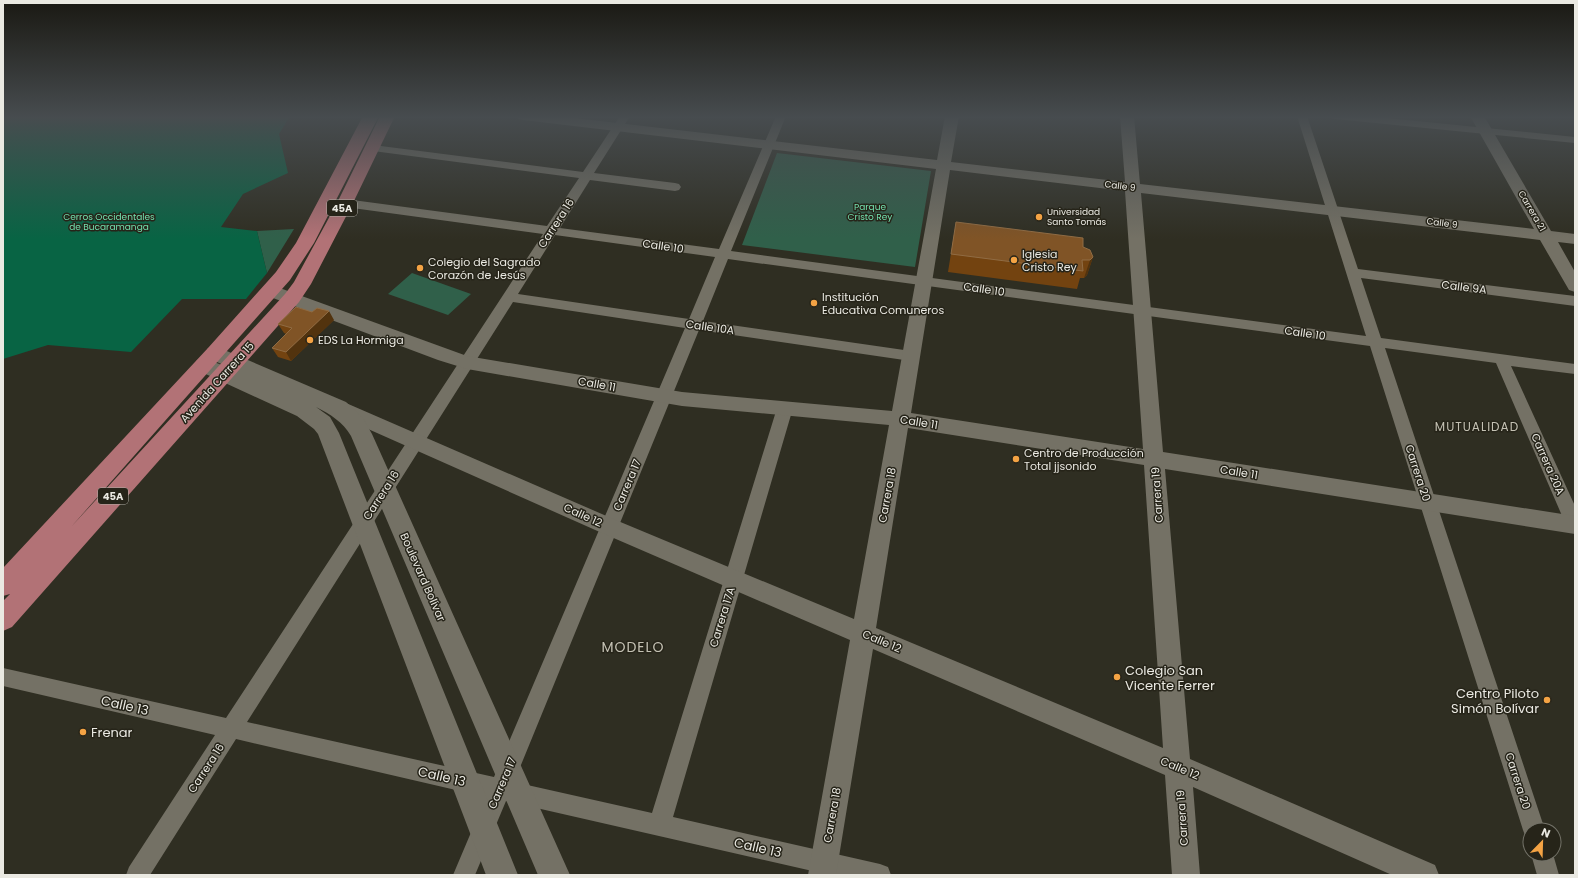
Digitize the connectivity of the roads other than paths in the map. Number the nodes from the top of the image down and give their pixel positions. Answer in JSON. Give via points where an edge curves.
{"nodes":[{"id":1,"x":349,"y":157,"type":"edge"},
{"id":2,"x":368,"y":157,"type":"edge"},
{"id":3,"x":444,"y":157,"type":"edge"},
{"id":4,"x":599,"y":157,"type":"edge"},
{"id":5,"x":764,"y":157,"type":"edge"},
{"id":6,"x":873,"y":157,"type":"edge"},
{"id":7,"x":944,"y":157,"type":"edge"},
{"id":8,"x":1130,"y":157,"type":"edge"},
{"id":9,"x":1316,"y":157,"type":"edge"},
{"id":10,"x":1501,"y":157,"type":"edge"},
{"id":11,"x":943,"y":165,"type":"junction"},
{"id":12,"x":587,"y":175,"type":"junction"},
{"id":13,"x":675,"y":187,"type":"dead end"},
{"id":14,"x":1133,"y":187,"type":"junction"},
{"id":15,"x":345,"y":203,"type":"junction"},
{"id":16,"x":1333,"y":210,"type":"junction"},
{"id":17,"x":552,"y":230,"type":"junction"},
{"id":18,"x":1546,"y":235,"type":"junction"},
{"id":19,"x":1575,"y":238,"type":"edge"},
{"id":20,"x":724,"y":254,"type":"junction"},
{"id":21,"x":1354,"y":274,"type":"junction"},
{"id":22,"x":924,"y":281,"type":"junction"},
{"id":23,"x":1575,"y":286,"type":"edge"},
{"id":24,"x":271,"y":291,"type":"junction"},
{"id":25,"x":509,"y":297,"type":"junction"},
{"id":26,"x":292,"y":298,"type":"junction"},
{"id":27,"x":1575,"y":301,"type":"edge"},
{"id":28,"x":1142,"y":311,"type":"junction"},
{"id":29,"x":694,"y":324,"type":"junction"},
{"id":30,"x":1376,"y":342,"type":"junction"},
{"id":31,"x":911,"y":356,"type":"junction"},
{"id":32,"x":1501,"y":359,"type":"junction"},
{"id":33,"x":467,"y":362,"type":"junction"},
{"id":34,"x":220,"y":363,"type":"junction"},
{"id":35,"x":1575,"y":369,"type":"edge"},
{"id":36,"x":664,"y":396,"type":"junction"},
{"id":37,"x":338,"y":408,"type":"junction"},
{"id":38,"x":785,"y":408,"type":"junction"},
{"id":39,"x":900,"y":419,"type":"junction"},
{"id":40,"x":416,"y":442,"type":"junction"},
{"id":41,"x":1154,"y":459,"type":"junction"},
{"id":42,"x":385,"y":490,"type":"junction"},
{"id":43,"x":1428,"y":502,"type":"junction"},
{"id":44,"x":363,"y":524,"type":"junction"},
{"id":45,"x":1575,"y":525,"type":"edge"},
{"id":46,"x":610,"y":527,"type":"junction"},
{"id":47,"x":734,"y":578,"type":"junction"},
{"id":48,"x":3,"y":585,"type":"edge"},
{"id":49,"x":3,"y":618,"type":"edge"},
{"id":50,"x":863,"y":633,"type":"junction"},
{"id":51,"x":3,"y":677,"type":"edge"},
{"id":52,"x":231,"y":729,"type":"junction"},
{"id":53,"x":1178,"y":767,"type":"junction"},
{"id":54,"x":465,"y":782,"type":"junction"},
{"id":55,"x":508,"y":784,"type":"junction"},
{"id":56,"x":1531,"y":822,"type":"edge"},
{"id":57,"x":659,"y":826,"type":"junction"},
{"id":58,"x":483,"y":828,"type":"junction"},
{"id":59,"x":1544,"y":862,"type":"edge"},
{"id":60,"x":823,"y":869,"type":"edge"},
{"id":61,"x":137,"y":875,"type":"edge"},
{"id":62,"x":464,"y":875,"type":"edge"},
{"id":63,"x":502,"y":875,"type":"edge"},
{"id":64,"x":554,"y":875,"type":"edge"},
{"id":65,"x":880,"y":875,"type":"edge"},
{"id":66,"x":1186,"y":875,"type":"edge"},
{"id":67,"x":1425,"y":875,"type":"edge"},
{"id":68,"x":1548,"y":875,"type":"edge"}],
"edges":[{"from":1,"to":24,"type":"main road","name":"Avenida Carrera 15","number":"45A","via":[[297,256]]},
{"from":2,"to":15,"type":"main road","name":"Avenida Carrera 15","number":"45A"},
{"from":3,"to":12,"type":"street"},
{"from":4,"to":12,"type":"street","name":"Carrera 16"},
{"from":5,"to":20,"type":"street","name":"Carrera 17"},
{"from":6,"to":11,"type":"street","name":"Calle 9"},
{"from":7,"to":11,"type":"street","name":"Carrera 18"},
{"from":8,"to":14,"type":"street","name":"Carrera 19"},
{"from":9,"to":16,"type":"street","name":"Carrera 20"},
{"from":10,"to":18,"type":"street","name":"Carrera 21"},
{"from":11,"to":14,"type":"street","name":"Calle 9"},
{"from":11,"to":22,"type":"street","name":"Carrera 18"},
{"from":12,"to":13,"type":"street"},
{"from":12,"to":17,"type":"street","name":"Carrera 16"},
{"from":14,"to":16,"type":"street","name":"Calle 9"},
{"from":14,"to":28,"type":"street","name":"Carrera 19"},
{"from":15,"to":17,"type":"street","name":"Calle 10"},
{"from":15,"to":26,"type":"main road","name":"Avenida Carrera 15","number":"45A"},
{"from":16,"to":18,"type":"street","name":"Calle 9"},
{"from":16,"to":21,"type":"street","name":"Carrera 20"},
{"from":17,"to":20,"type":"street","name":"Calle 10"},
{"from":17,"to":25,"type":"street","name":"Carrera 16"},
{"from":18,"to":19,"type":"street","name":"Calle 9"},
{"from":18,"to":23,"type":"street","name":"Carrera 21"},
{"from":20,"to":22,"type":"street","name":"Calle 10"},
{"from":20,"to":29,"type":"street","name":"Carrera 17"},
{"from":21,"to":27,"type":"street","name":"Calle 9A"},
{"from":21,"to":30,"type":"street","name":"Carrera 20"},
{"from":22,"to":28,"type":"street","name":"Calle 10"},
{"from":22,"to":31,"type":"street","name":"Carrera 18"},
{"from":24,"to":26,"type":"street","name":"Calle 11"},
{"from":24,"to":34,"type":"main road","name":"Avenida Carrera 15","number":"45A"},
{"from":25,"to":29,"type":"street","name":"Calle 10A"},
{"from":25,"to":33,"type":"street","name":"Carrera 16"},
{"from":26,"to":33,"type":"street","name":"Calle 11"},
{"from":26,"to":34,"type":"main road","name":"Avenida Carrera 15","number":"45A"},
{"from":28,"to":30,"type":"street","name":"Calle 10"},
{"from":28,"to":41,"type":"street","name":"Carrera 19"},
{"from":29,"to":31,"type":"street","name":"Calle 10A"},
{"from":29,"to":36,"type":"street","name":"Carrera 17"},
{"from":30,"to":32,"type":"street","name":"Calle 10"},
{"from":30,"to":43,"type":"street","name":"Carrera 20"},
{"from":31,"to":39,"type":"street","name":"Carrera 18"},
{"from":32,"to":35,"type":"street","name":"Calle 10"},
{"from":32,"to":45,"type":"street","name":"Carrera 20A"},
{"from":33,"to":36,"type":"street","name":"Calle 11"},
{"from":33,"to":40,"type":"street","name":"Carrera 16"},
{"from":34,"to":37,"type":"main road","name":"Boulevard Bolívar"},
{"from":34,"to":44,"type":"main road","via":[[305,410],[322,423]]},
{"from":34,"to":48,"type":"main road","name":"Avenida Carrera 15","number":"45A"},
{"from":34,"to":49,"type":"main road","name":"Avenida Carrera 15","number":"45A"},
{"from":36,"to":38,"type":"street","name":"Calle 11"},
{"from":36,"to":46,"type":"street","name":"Carrera 17"},
{"from":37,"to":40,"type":"street","name":"Calle 12"},
{"from":37,"to":42,"type":"main road","name":"Boulevard Bolívar","via":[[355,424],[361,434]]},
{"from":38,"to":39,"type":"street","name":"Calle 11"},
{"from":38,"to":47,"type":"street","name":"Carrera 17A"},
{"from":39,"to":41,"type":"street","name":"Calle 11"},
{"from":39,"to":50,"type":"street","name":"Carrera 18"},
{"from":40,"to":42,"type":"street","name":"Carrera 16"},
{"from":40,"to":46,"type":"street","name":"Calle 12"},
{"from":41,"to":43,"type":"street","name":"Calle 11"},
{"from":41,"to":53,"type":"street","name":"Carrera 19"},
{"from":42,"to":44,"type":"street","name":"Carrera 16"},
{"from":42,"to":55,"type":"main road","name":"Boulevard Bolívar"},
{"from":43,"to":45,"type":"street","name":"Calle 11"},
{"from":43,"to":56,"type":"street","name":"Carrera 20"},
{"from":44,"to":52,"type":"street","name":"Carrera 16"},
{"from":44,"to":54,"type":"main road"},
{"from":46,"to":47,"type":"street","name":"Calle 12"},
{"from":46,"to":55,"type":"street","name":"Carrera 17"},
{"from":47,"to":50,"type":"street","name":"Calle 12"},
{"from":47,"to":57,"type":"street","name":"Carrera 17A"},
{"from":50,"to":53,"type":"street","name":"Calle 12"},
{"from":50,"to":60,"type":"street","name":"Carrera 18"},
{"from":51,"to":52,"type":"street","name":"Calle 13"},
{"from":52,"to":54,"type":"street","name":"Calle 13"},
{"from":52,"to":61,"type":"street","name":"Carrera 16"},
{"from":53,"to":66,"type":"street","name":"Carrera 19"},
{"from":53,"to":67,"type":"street","name":"Calle 12"},
{"from":54,"to":55,"type":"street","name":"Calle 13"},
{"from":54,"to":58,"type":"main road"},
{"from":55,"to":57,"type":"street","name":"Calle 13"},
{"from":55,"to":58,"type":"street","name":"Carrera 17"},
{"from":55,"to":64,"type":"main road","name":"Boulevard Bolívar"},
{"from":57,"to":60,"type":"street","name":"Calle 13"},
{"from":58,"to":62,"type":"street","name":"Carrera 17"},
{"from":58,"to":63,"type":"main road"},
{"from":59,"to":68,"type":"street"},
{"from":60,"to":65,"type":"street","name":"Calle 13"}]}
